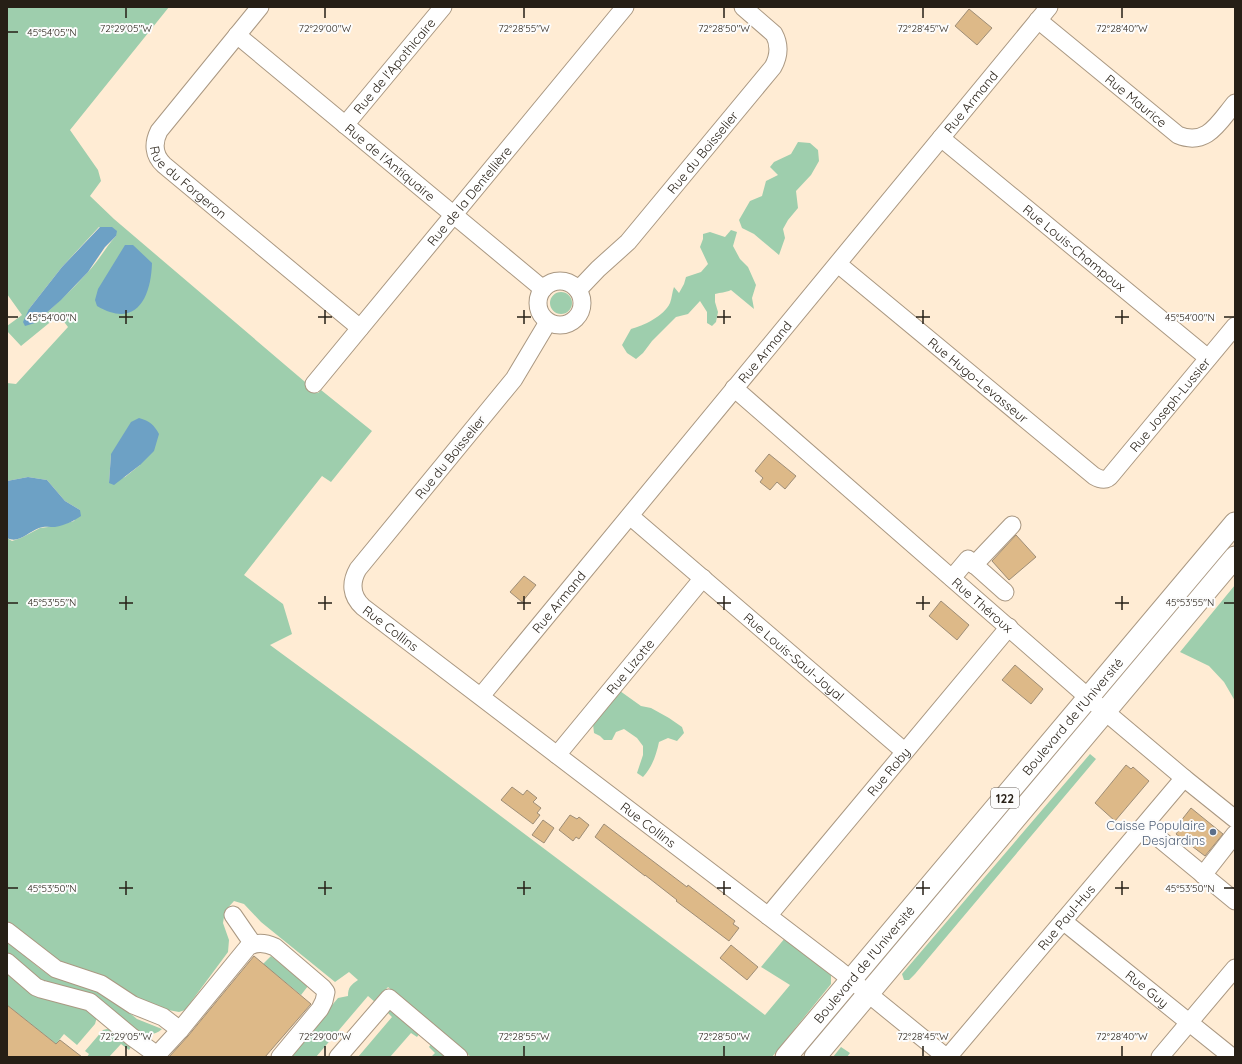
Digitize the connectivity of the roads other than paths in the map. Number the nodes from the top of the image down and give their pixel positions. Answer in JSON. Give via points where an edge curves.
{"nodes":[{"id":1,"x":260,"y":7,"type":"edge"},
{"id":2,"x":443,"y":7,"type":"edge"},
{"id":3,"x":625,"y":7,"type":"edge"},
{"id":4,"x":743,"y":7,"type":"edge"},
{"id":5,"x":1049,"y":7,"type":"edge"},
{"id":6,"x":1038,"y":20,"type":"junction"},
{"id":7,"x":237,"y":36,"type":"junction"},
{"id":8,"x":1235,"y":103,"type":"edge"},
{"id":9,"x":345,"y":126,"type":"junction"},
{"id":10,"x":941,"y":138,"type":"junction"},
{"id":11,"x":453,"y":215,"type":"junction"},
{"id":12,"x":838,"y":264,"type":"junction"},
{"id":13,"x":543,"y":290,"type":"junction"},
{"id":14,"x":578,"y":290,"type":"junction"},
{"id":15,"x":548,"y":322,"type":"junction"},
{"id":16,"x":1235,"y":326,"type":"edge"},
{"id":17,"x":360,"y":328,"type":"junction"},
{"id":18,"x":1208,"y":358,"type":"junction"},
{"id":19,"x":314,"y":384,"type":"dead end"},
{"id":20,"x":734,"y":388,"type":"junction"},
{"id":21,"x":1102,"y":479,"type":"joint"},
{"id":22,"x":630,"y":516,"type":"junction"},
{"id":23,"x":1235,"y":523,"type":"edge"},
{"id":24,"x":1012,"y":525,"type":"dead end"},
{"id":25,"x":1235,"y":557,"type":"edge"},
{"id":26,"x":984,"y":566,"type":"junction"},
{"id":27,"x":703,"y":578,"type":"junction"},
{"id":28,"x":952,"y":578,"type":"junction"},
{"id":29,"x":352,"y":591,"type":"joint"},
{"id":30,"x":989,"y":609,"type":"junction"},
{"id":31,"x":1009,"y":627,"type":"junction"},
{"id":32,"x":481,"y":696,"type":"junction"},
{"id":33,"x":1089,"y":698,"type":"junction"},
{"id":34,"x":1106,"y":712,"type":"junction"},
{"id":35,"x":904,"y":751,"type":"junction"},
{"id":36,"x":557,"y":755,"type":"junction"},
{"id":37,"x":1184,"y":778,"type":"junction"},
{"id":38,"x":1235,"y":819,"type":"edge"},
{"id":39,"x":1144,"y":826,"type":"junction"},
{"id":40,"x":1235,"y":834,"type":"edge"},
{"id":41,"x":1203,"y":875,"type":"junction"},
{"id":42,"x":1235,"y":901,"type":"edge"},
{"id":43,"x":233,"y":915,"type":"dead end"},
{"id":44,"x":768,"y":916,"type":"junction"},
{"id":45,"x":1063,"y":921,"type":"junction"},
{"id":46,"x":7,"y":931,"type":"edge"},
{"id":47,"x":253,"y":944,"type":"junction"},
{"id":48,"x":7,"y":962,"type":"edge"},
{"id":49,"x":1235,"y":968,"type":"edge"},
{"id":50,"x":851,"y":980,"type":"junction"},
{"id":51,"x":868,"y":993,"type":"junction"},
{"id":52,"x":1189,"y":1023,"type":"junction"},
{"id":53,"x":180,"y":1030,"type":"junction"},
{"id":54,"x":280,"y":1057,"type":"edge"},
{"id":55,"x":338,"y":1057,"type":"edge"},
{"id":56,"x":460,"y":1057,"type":"edge"},
{"id":57,"x":786,"y":1057,"type":"edge"},
{"id":58,"x":815,"y":1057,"type":"edge"},
{"id":59,"x":947,"y":1057,"type":"edge"},
{"id":60,"x":1160,"y":1057,"type":"edge"},
{"id":61,"x":1232,"y":1057,"type":"edge"}],
"edges":[{"from":1,"to":7,"type":"street","name":"Rue du Forgeron"},
{"from":2,"to":9,"type":"street","name":"Rue de l'Apothicaire"},
{"from":3,"to":11,"type":"street","name":"Rue de la Dentellière"},
{"from":4,"to":14,"type":"street","name":"Rue du Boisselier","via":[[769,29],[777,40],[776,61],[628,242]]},
{"from":5,"to":6,"type":"street","name":"Rue Armand"},
{"from":6,"to":8,"type":"street","name":"Rue Maurice","via":[[1183,137],[1193,139],[1208,134]]},
{"from":6,"to":10,"type":"street","name":"Rue Armand"},
{"from":7,"to":9,"type":"street","name":"Rue de l'Antiquaire"},
{"from":7,"to":17,"type":"street","name":"Rue du Forgeron","via":[[159,131],[155,142],[156,154],[164,165]]},
{"from":9,"to":11,"type":"street","name":"Rue de l'Antiquaire"},
{"from":10,"to":12,"type":"street","name":"Rue Armand"},
{"from":10,"to":18,"type":"street","name":"Rue Louis-Champoux"},
{"from":11,"to":13,"type":"street","name":"Rue de l'Antiquaire"},
{"from":11,"to":17,"type":"street","name":"Rue de la Dentellière"},
{"from":12,"to":20,"type":"street","name":"Rue Armand"},
{"from":12,"to":21,"type":"street","name":"Rue Hugo-Levasseur","via":[[1094,476]]},
{"from":13,"to":14,"type":"street","via":[[558,281],[569,283]]},
{"from":13,"to":15,"type":"street","via":[[538,307]]},
{"from":14,"to":15,"type":"street","via":[[583,301],[577,318],[560,326]]},
{"from":15,"to":29,"type":"street","name":"Rue du Boisselier","via":[[514,379],[358,569]]},
{"from":16,"to":18,"type":"street","name":"Rue Joseph-Lussier"},
{"from":17,"to":19,"type":"street","name":"Rue de la Dentellière"},
{"from":18,"to":21,"type":"street","name":"Rue Joseph-Lussier","via":[[1112,474]]},
{"from":20,"to":22,"type":"street","name":"Rue Armand"},
{"from":20,"to":28,"type":"street","name":"Rue Théroux"},
{"from":22,"to":27,"type":"street","name":"Rue Louis-Saul-Joyal"},
{"from":22,"to":32,"type":"street","name":"Rue Armand"},
{"from":23,"to":33,"type":"main road","name":"Boulevard de l'Université","number":"122"},
{"from":24,"to":26,"type":"street"},
{"from":25,"to":34,"type":"main road","name":"Boulevard de l'Université"},
{"from":26,"to":28,"type":"street","via":[[968,559]]},
{"from":26,"to":30,"type":"street","via":[[1009,588]]},
{"from":27,"to":35,"type":"street","name":"Rue Louis-Saul-Joyal"},
{"from":27,"to":36,"type":"street","name":"Rue Lizotte"},
{"from":28,"to":30,"type":"street","name":"Rue Théroux"},
{"from":29,"to":32,"type":"street","name":"Rue Collins","via":[[356,600],[363,606]]},
{"from":30,"to":31,"type":"street","name":"Rue Théroux"},
{"from":31,"to":33,"type":"street","name":"Rue Théroux"},
{"from":31,"to":35,"type":"street","name":"Rue Roby"},
{"from":32,"to":36,"type":"street","name":"Rue Collins"},
{"from":33,"to":34,"type":"street","name":"Rue Théroux"},
{"from":33,"to":50,"type":"main road","name":"Boulevard de l'Université","number":"122"},
{"from":34,"to":37,"type":"street","name":"Rue Théroux"},
{"from":34,"to":51,"type":"main road","name":"Boulevard de l'Université"},
{"from":35,"to":44,"type":"street","name":"Rue Roby"},
{"from":36,"to":44,"type":"street","name":"Rue Collins"},
{"from":37,"to":38,"type":"street","name":"Rue Théroux"},
{"from":37,"to":39,"type":"street","name":"Rue Paul-Hus"},
{"from":39,"to":41,"type":"street"},
{"from":39,"to":45,"type":"street","name":"Rue Paul-Hus"},
{"from":40,"to":41,"type":"street"},
{"from":41,"to":42,"type":"street"},
{"from":43,"to":47,"type":"street"},
{"from":44,"to":50,"type":"street","name":"Rue Collins"},
{"from":45,"to":52,"type":"street","name":"Rue Guy"},
{"from":45,"to":59,"type":"street","name":"Rue Paul-Hus"},
{"from":46,"to":53,"type":"street","via":[[56,969],[101,984],[133,1005],[162,1017]]},
{"from":47,"to":53,"type":"street"},
{"from":47,"to":54,"type":"street","via":[[266,943],[275,947],[326,992],[320,1009]]},
{"from":48,"to":53,"type":"street","via":[[36,987],[90,1002],[132,1038],[157,1055]]},
{"from":49,"to":52,"type":"street"},
{"from":50,"to":51,"type":"street","name":"Rue Collins"},
{"from":50,"to":57,"type":"main road","name":"Boulevard de l'Université","number":"122"},
{"from":51,"to":58,"type":"main road","name":"Boulevard de l'Université"},
{"from":51,"to":59,"type":"street","name":"Rue Collins"},
{"from":52,"to":60,"type":"street"},
{"from":52,"to":61,"type":"street","name":"Rue Guy"},
{"from":55,"to":56,"type":"street","via":[[389,998]]}]}
